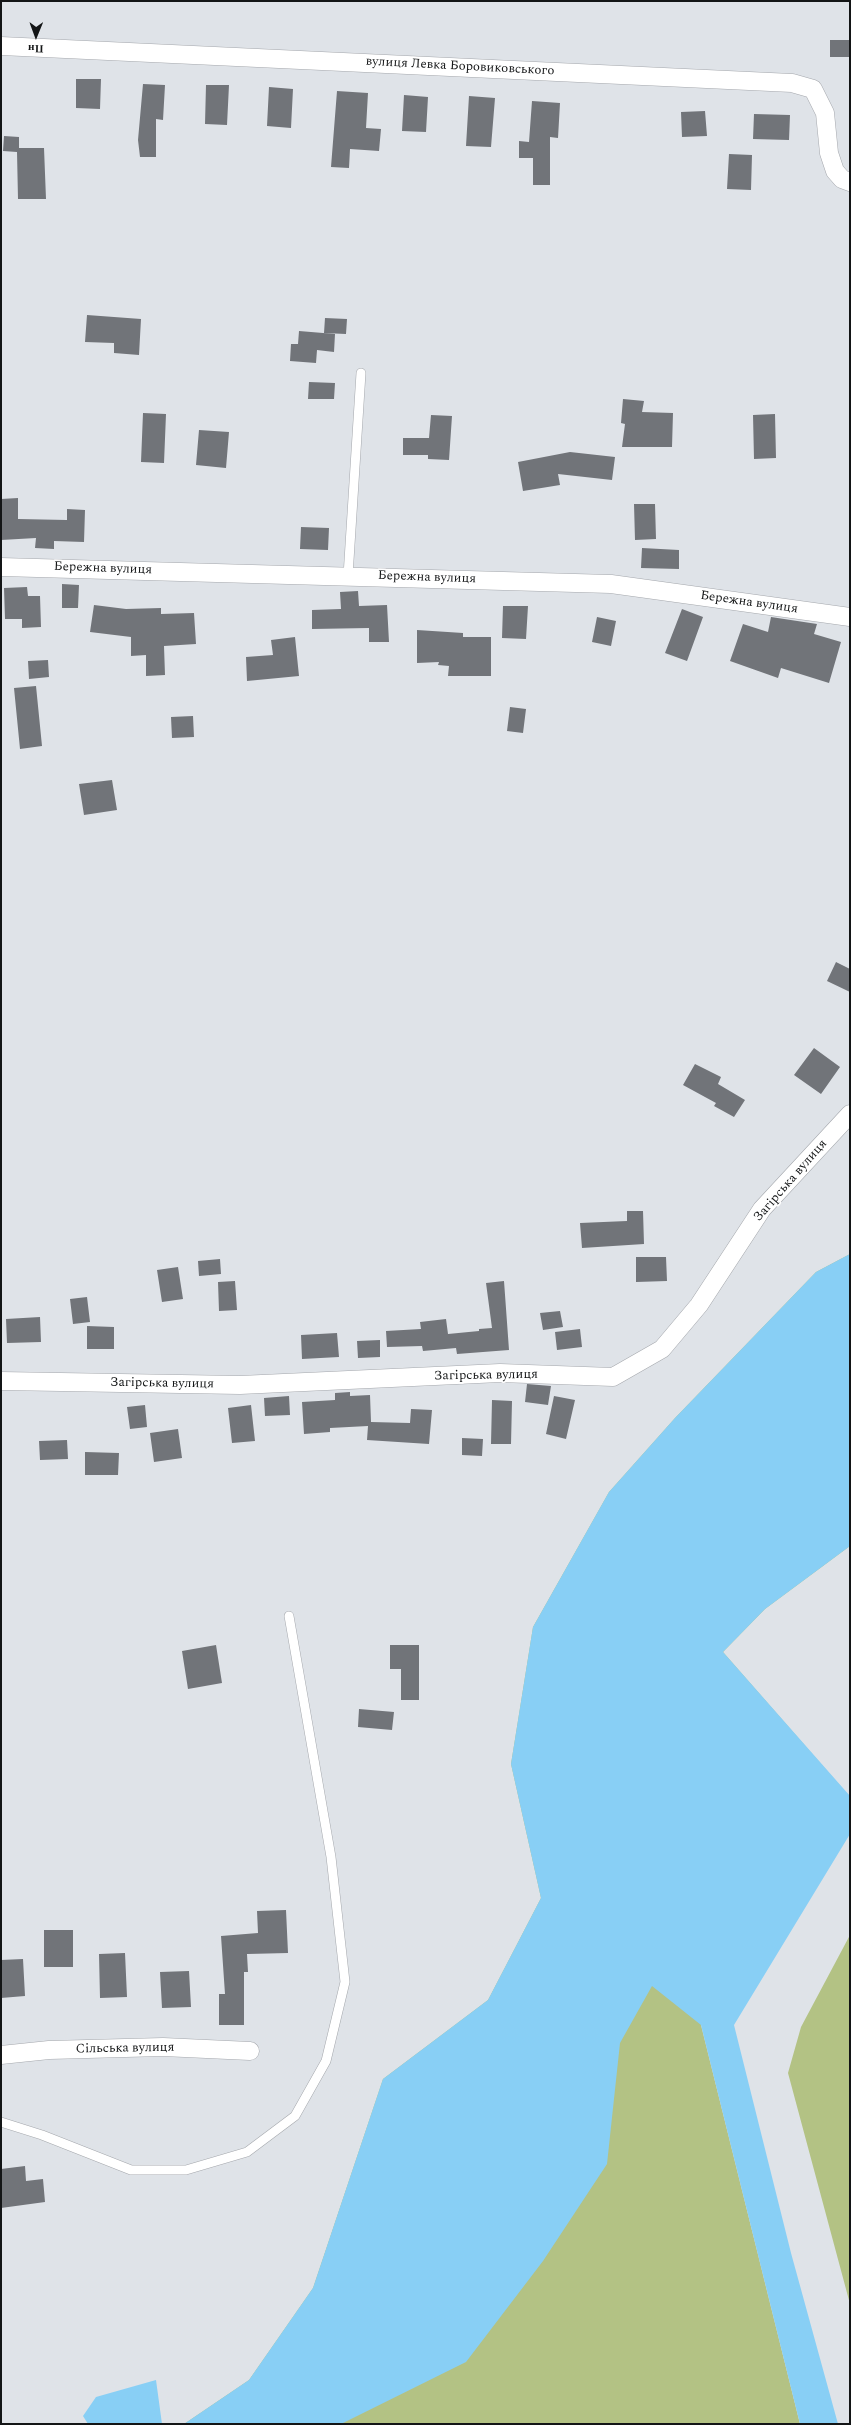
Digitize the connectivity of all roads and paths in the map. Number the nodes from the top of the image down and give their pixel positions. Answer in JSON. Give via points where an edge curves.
{"nodes":[{"id":1,"x":1,"y":46,"type":"edge"},
{"id":2,"x":850,"y":182,"type":"edge"},
{"id":3,"x":361,"y":373,"type":"dead end"},
{"id":4,"x":1,"y":567,"type":"edge"},
{"id":5,"x":348,"y":576,"type":"junction"},
{"id":6,"x":850,"y":617,"type":"edge"},
{"id":7,"x":850,"y":1114,"type":"edge"},
{"id":8,"x":1,"y":1382,"type":"edge"},
{"id":9,"x":289,"y":1616,"type":"dead end"},
{"id":10,"x":250,"y":2051,"type":"dead end"},
{"id":11,"x":1,"y":2055,"type":"edge"},
{"id":12,"x":1,"y":2122,"type":"edge"}],
"edges":[{"from":1,"to":2,"type":"street","name":"вулиця Левка Боровиковського","via":[[792,83],[813,89],[825,112],[829,153],[835,171],[842,179]]},
{"from":3,"to":5,"type":"lane"},
{"from":4,"to":5,"type":"street","name":"Бережна вулиця"},
{"from":5,"to":6,"type":"street","name":"Бережна вулиця","via":[[611,584]]},
{"from":7,"to":8,"type":"street","name":"Загірська вулиця","via":[[762,1210],[699,1305],[662,1350],[613,1377],[500,1373],[240,1385]]},
{"from":9,"to":12,"type":"lane","via":[[331,1857],[345,1982],[326,2061],[295,2116],[247,2152],[186,2170],[131,2170],[42,2135]]},
{"from":10,"to":11,"type":"street","name":"Сільська вулиця","via":[[163,2047],[49,2050]]}]}
